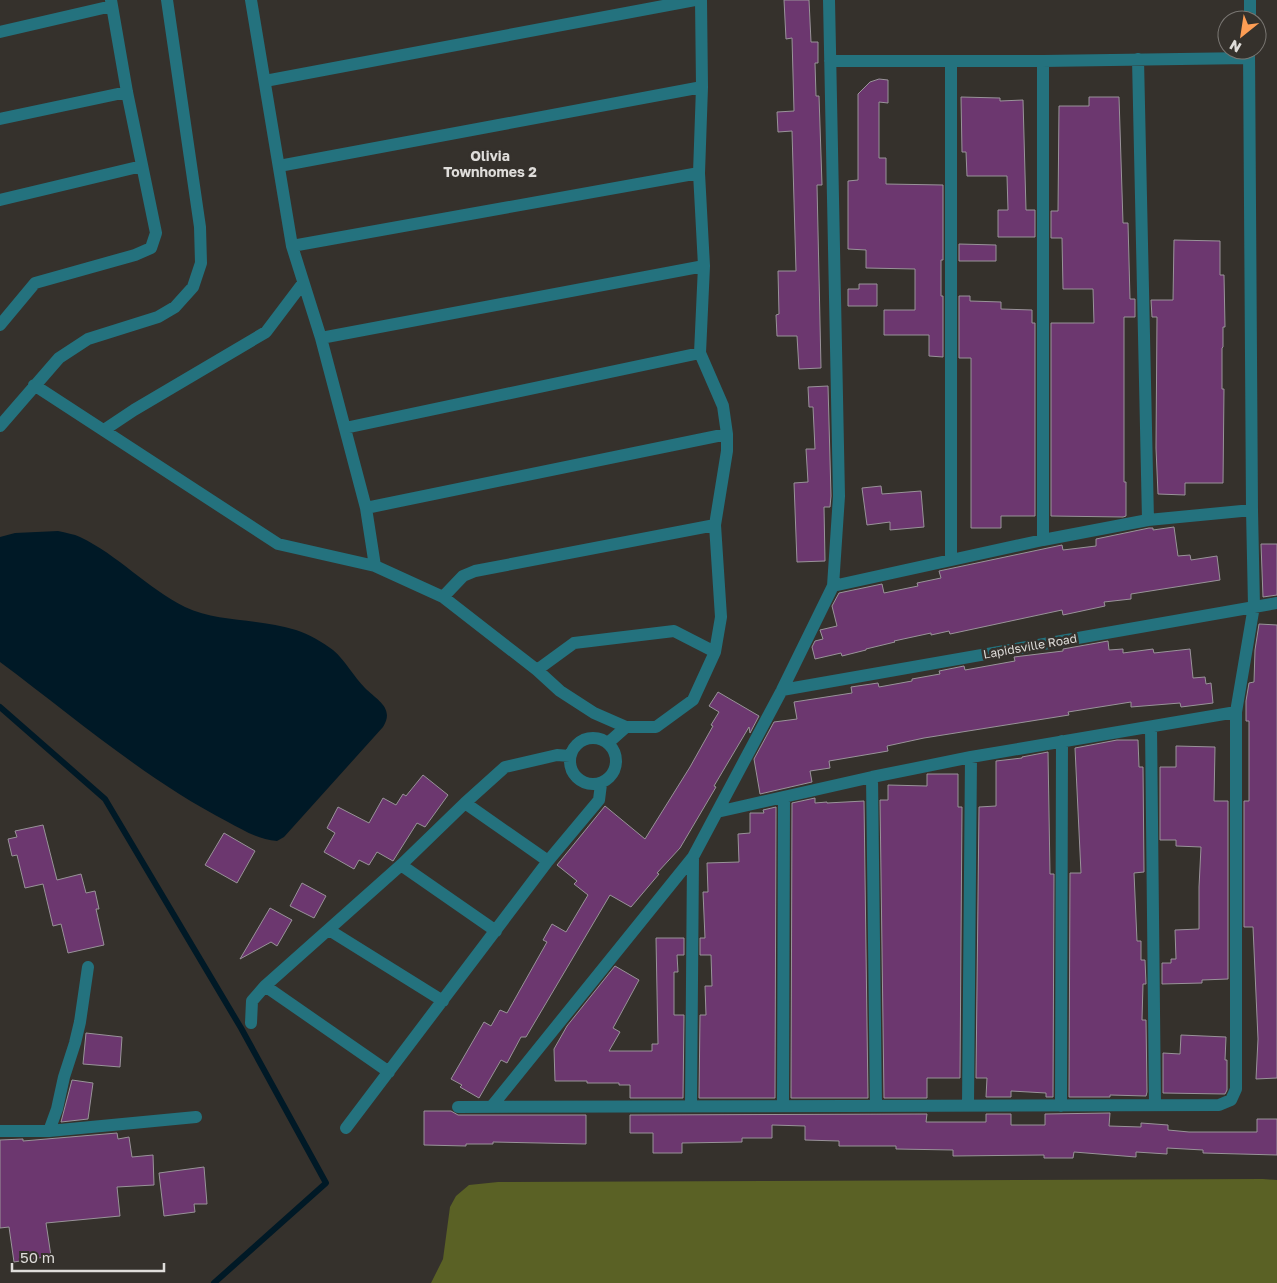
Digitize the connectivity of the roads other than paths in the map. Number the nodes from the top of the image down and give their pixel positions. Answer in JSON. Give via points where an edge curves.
{"nodes":[{"id":1,"x":167,"y":0,"type":"edge"},
{"id":2,"x":251,"y":0,"type":"edge"},
{"id":3,"x":695,"y":0,"type":"edge"},
{"id":4,"x":701,"y":0,"type":"edge"},
{"id":5,"x":829,"y":0,"type":"edge"},
{"id":6,"x":111,"y":3,"type":"edge"},
{"id":7,"x":0,"y":32,"type":"edge"},
{"id":8,"x":1217,"y":55,"type":"edge"},
{"id":9,"x":1138,"y":59,"type":"junction"},
{"id":10,"x":830,"y":60,"type":"junction"},
{"id":11,"x":1249,"y":60,"type":"edge"},
{"id":12,"x":951,"y":61,"type":"junction"},
{"id":13,"x":1043,"y":61,"type":"junction"},
{"id":14,"x":265,"y":81,"type":"junction"},
{"id":15,"x":702,"y":86,"type":"junction"},
{"id":16,"x":127,"y":92,"type":"junction"},
{"id":17,"x":0,"y":119,"type":"edge"},
{"id":18,"x":142,"y":166,"type":"junction"},
{"id":19,"x":279,"y":166,"type":"junction"},
{"id":20,"x":699,"y":173,"type":"junction"},
{"id":21,"x":0,"y":200,"type":"edge"},
{"id":22,"x":292,"y":246,"type":"junction"},
{"id":23,"x":704,"y":266,"type":"junction"},
{"id":24,"x":303,"y":283,"type":"junction"},
{"id":25,"x":0,"y":325,"type":"edge"},
{"id":26,"x":321,"y":338,"type":"junction"},
{"id":27,"x":700,"y":353,"type":"junction"},
{"id":28,"x":34,"y":385,"type":"junction"},
{"id":29,"x":0,"y":426,"type":"edge"},
{"id":30,"x":344,"y":428,"type":"junction"},
{"id":31,"x":104,"y":430,"type":"junction"},
{"id":32,"x":727,"y":434,"type":"junction"},
{"id":33,"x":366,"y":508,"type":"junction"},
{"id":34,"x":1252,"y":510,"type":"junction"},
{"id":35,"x":1148,"y":520,"type":"junction"},
{"id":36,"x":715,"y":525,"type":"junction"},
{"id":37,"x":1044,"y":540,"type":"junction"},
{"id":38,"x":951,"y":560,"type":"junction"},
{"id":39,"x":375,"y":566,"type":"junction"},
{"id":40,"x":833,"y":586,"type":"junction"},
{"id":41,"x":443,"y":597,"type":"junction"},
{"id":42,"x":1277,"y":603,"type":"edge"},
{"id":43,"x":1254,"y":606,"type":"junction"},
{"id":44,"x":715,"y":652,"type":"junction"},
{"id":45,"x":537,"y":670,"type":"junction"},
{"id":46,"x":782,"y":690,"type":"junction"},
{"id":47,"x":1236,"y":712,"type":"junction"},
{"id":48,"x":626,"y":727,"type":"junction"},
{"id":49,"x":1151,"y":727,"type":"junction"},
{"id":50,"x":1062,"y":741,"type":"junction"},
{"id":51,"x":608,"y":743,"type":"junction"},
{"id":52,"x":570,"y":756,"type":"junction"},
{"id":53,"x":971,"y":757,"type":"junction"},
{"id":54,"x":872,"y":777,"type":"junction"},
{"id":55,"x":601,"y":784,"type":"junction"},
{"id":56,"x":784,"y":796,"type":"junction"},
{"id":57,"x":465,"y":803,"type":"junction"},
{"id":58,"x":717,"y":812,"type":"junction"},
{"id":59,"x":693,"y":857,"type":"junction"},
{"id":60,"x":548,"y":861,"type":"junction"},
{"id":61,"x":401,"y":865,"type":"junction"},
{"id":62,"x":329,"y":930,"type":"junction"},
{"id":63,"x":496,"y":931,"type":"junction"},
{"id":64,"x":88,"y":966,"type":"dead end"},
{"id":65,"x":265,"y":986,"type":"junction"},
{"id":66,"x":443,"y":1001,"type":"junction"},
{"id":67,"x":251,"y":1023,"type":"dead end"},
{"id":68,"x":389,"y":1072,"type":"junction"},
{"id":69,"x":1155,"y":1104,"type":"junction"},
{"id":70,"x":782,"y":1105,"type":"junction"},
{"id":71,"x":968,"y":1105,"type":"junction"},
{"id":72,"x":492,"y":1106,"type":"junction"},
{"id":73,"x":692,"y":1106,"type":"junction"},
{"id":74,"x":876,"y":1106,"type":"junction"},
{"id":75,"x":1061,"y":1106,"type":"junction"},
{"id":76,"x":458,"y":1107,"type":"dead end"},
{"id":77,"x":196,"y":1117,"type":"dead end"},
{"id":78,"x":346,"y":1128,"type":"dead end"},
{"id":79,"x":0,"y":1131,"type":"edge"},
{"id":80,"x":49,"y":1131,"type":"junction"}],
"edges":[{"from":1,"to":28,"type":"street","via":[[200,227],[202,263],[193,287],[175,307],[158,317],[88,339],[59,358]]},
{"from":2,"to":14,"type":"street"},
{"from":3,"to":14,"type":"street"},
{"from":4,"to":15,"type":"street"},
{"from":5,"to":10,"type":"street"},
{"from":6,"to":7,"type":"street"},
{"from":6,"to":16,"type":"street"},
{"from":8,"to":9,"type":"street"},
{"from":9,"to":13,"type":"street"},
{"from":9,"to":35,"type":"street"},
{"from":10,"to":12,"type":"street"},
{"from":10,"to":40,"type":"street","via":[[839,496]]},
{"from":11,"to":34,"type":"street"},
{"from":12,"to":13,"type":"street"},
{"from":12,"to":38,"type":"street"},
{"from":13,"to":37,"type":"street"},
{"from":14,"to":19,"type":"street"},
{"from":15,"to":19,"type":"street"},
{"from":15,"to":20,"type":"street"},
{"from":16,"to":17,"type":"street"},
{"from":16,"to":18,"type":"street"},
{"from":18,"to":21,"type":"street"},
{"from":18,"to":25,"type":"street","via":[[156,233],[152,248],[35,284]]},
{"from":19,"to":22,"type":"street"},
{"from":20,"to":22,"type":"street"},
{"from":20,"to":23,"type":"street"},
{"from":22,"to":24,"type":"street"},
{"from":23,"to":26,"type":"street"},
{"from":23,"to":27,"type":"street"},
{"from":24,"to":26,"type":"street"},
{"from":24,"to":31,"type":"street","via":[[266,332]]},
{"from":26,"to":30,"type":"street"},
{"from":27,"to":30,"type":"street"},
{"from":27,"to":32,"type":"street","via":[[723,406]]},
{"from":28,"to":29,"type":"street"},
{"from":28,"to":31,"type":"street"},
{"from":30,"to":33,"type":"street"},
{"from":31,"to":39,"type":"street","via":[[278,544]]},
{"from":32,"to":33,"type":"street"},
{"from":32,"to":36,"type":"street"},
{"from":33,"to":39,"type":"street"},
{"from":34,"to":35,"type":"street"},
{"from":34,"to":43,"type":"street"},
{"from":35,"to":37,"type":"street"},
{"from":36,"to":41,"type":"street","via":[[475,571],[463,576]]},
{"from":36,"to":44,"type":"street","via":[[721,617]]},
{"from":37,"to":38,"type":"street"},
{"from":38,"to":40,"type":"street"},
{"from":39,"to":41,"type":"street"},
{"from":40,"to":46,"type":"street"},
{"from":41,"to":45,"type":"street"},
{"from":42,"to":43,"type":"street","name":"Lapidsville Road"},
{"from":43,"to":46,"type":"street","name":"Lapidsville Road"},
{"from":43,"to":47,"type":"street"},
{"from":44,"to":45,"type":"street","via":[[674,631],[574,644]]},
{"from":44,"to":48,"type":"street","via":[[693,700],[656,727]]},
{"from":45,"to":48,"type":"street","via":[[594,713]]},
{"from":46,"to":58,"type":"street"},
{"from":47,"to":49,"type":"street"},
{"from":47,"to":69,"type":"street","via":[[1236,1089],[1231,1100],[1219,1104]]},
{"from":48,"to":51,"type":"street"},
{"from":49,"to":50,"type":"street"},
{"from":49,"to":69,"type":"street"},
{"from":50,"to":53,"type":"street"},
{"from":50,"to":75,"type":"street"},
{"from":51,"to":52,"type":"street","via":[[595,738],[579,742]]},
{"from":51,"to":55,"type":"street","via":[[617,757],[614,774]]},
{"from":52,"to":55,"type":"street","via":[[572,772],[584,784]]},
{"from":52,"to":57,"type":"street","via":[[557,755],[506,767]]},
{"from":53,"to":54,"type":"street"},
{"from":53,"to":71,"type":"street"},
{"from":54,"to":56,"type":"street"},
{"from":54,"to":74,"type":"street"},
{"from":55,"to":60,"type":"street","via":[[598,800]]},
{"from":56,"to":58,"type":"street"},
{"from":56,"to":70,"type":"street"},
{"from":57,"to":60,"type":"street"},
{"from":57,"to":61,"type":"street"},
{"from":58,"to":59,"type":"street"},
{"from":59,"to":72,"type":"street"},
{"from":59,"to":73,"type":"street"},
{"from":60,"to":63,"type":"street"},
{"from":61,"to":62,"type":"street"},
{"from":61,"to":63,"type":"street"},
{"from":62,"to":65,"type":"street"},
{"from":62,"to":66,"type":"street"},
{"from":63,"to":66,"type":"street"},
{"from":64,"to":80,"type":"street","via":[[76,1036]]},
{"from":65,"to":67,"type":"street","via":[[252,1001]]},
{"from":65,"to":68,"type":"street"},
{"from":66,"to":68,"type":"street"},
{"from":68,"to":78,"type":"street"},
{"from":69,"to":75,"type":"street"},
{"from":70,"to":73,"type":"street"},
{"from":70,"to":74,"type":"street"},
{"from":71,"to":74,"type":"street"},
{"from":71,"to":75,"type":"street"},
{"from":72,"to":73,"type":"street"},
{"from":72,"to":76,"type":"street"},
{"from":77,"to":80,"type":"street"},
{"from":79,"to":80,"type":"street"}]}
